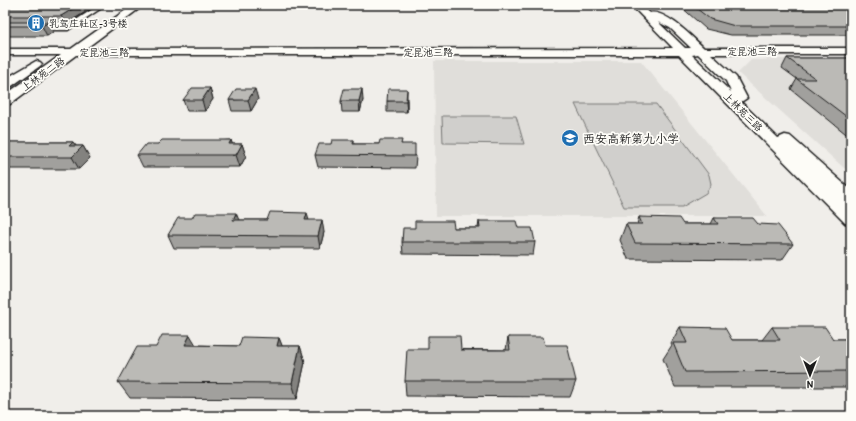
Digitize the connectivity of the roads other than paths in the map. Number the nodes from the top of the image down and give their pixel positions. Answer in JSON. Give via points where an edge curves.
{"nodes":[{"id":1,"x":103,"y":5,"type":"edge"},
{"id":2,"x":139,"y":5,"type":"edge"},
{"id":3,"x":636,"y":5,"type":"edge"},
{"id":4,"x":129,"y":9,"type":"edge"},
{"id":5,"x":648,"y":12,"type":"edge"},
{"id":6,"x":5,"y":28,"type":"edge"},
{"id":7,"x":5,"y":44,"type":"edge"},
{"id":8,"x":5,"y":48,"type":"edge"},
{"id":9,"x":851,"y":48,"type":"edge"},
{"id":10,"x":71,"y":50,"type":"junction"},
{"id":11,"x":182,"y":50,"type":"junction"},
{"id":12,"x":582,"y":50,"type":"junction"},
{"id":13,"x":685,"y":50,"type":"junction"},
{"id":14,"x":785,"y":50,"type":"junction"},
{"id":15,"x":851,"y":51,"type":"edge"},
{"id":16,"x":5,"y":52,"type":"edge"},
{"id":17,"x":5,"y":56,"type":"edge"},
{"id":18,"x":5,"y":85,"type":"edge"},
{"id":19,"x":5,"y":93,"type":"edge"},
{"id":20,"x":733,"y":97,"type":"junction"},
{"id":21,"x":5,"y":101,"type":"edge"},
{"id":22,"x":851,"y":199,"type":"edge"},
{"id":23,"x":850,"y":218,"type":"edge"}],
"edges":[{"from":1,"to":6,"type":"street","via":[[68,28]]},
{"from":2,"to":4,"type":"street","name":"上林苑二路"},
{"from":3,"to":5,"type":"street","name":"上林苑三路"},
{"from":4,"to":10,"type":"street","name":"上林苑二路","via":[[115,16]]},
{"from":4,"to":10,"type":"street","via":[[122,23]]},
{"from":5,"to":13,"type":"street","name":"上林苑三路"},
{"from":5,"to":13,"type":"street","via":[[674,26]]},
{"from":7,"to":10,"type":"street"},
{"from":8,"to":10,"type":"street"},
{"from":9,"to":14,"type":"street","name":"定昆池三路"},
{"from":10,"to":11,"type":"street","via":[[148,56]]},
{"from":10,"to":11,"type":"street","via":[[151,44]]},
{"from":10,"to":16,"type":"street"},
{"from":10,"to":17,"type":"street"},
{"from":10,"to":18,"type":"street"},
{"from":10,"to":19,"type":"street","name":"上林苑二路"},
{"from":10,"to":21,"type":"street","via":[[29,91]]},
{"from":11,"to":12,"type":"street","name":"定昆池三路"},
{"from":12,"to":13,"type":"street","via":[[618,56]]},
{"from":12,"to":13,"type":"street","via":[[610,44]]},
{"from":13,"to":14,"type":"street","via":[[747,44]]},
{"from":13,"to":14,"type":"street","via":[[770,56]]},
{"from":13,"to":20,"type":"street","name":"上林苑三路"},
{"from":13,"to":20,"type":"street","via":[[732,80]]},
{"from":14,"to":15,"type":"street","name":"定昆池三路"},
{"from":20,"to":22,"type":"street","name":"上林苑三路"},
{"from":20,"to":23,"type":"street","name":"上林苑三路"}]}
